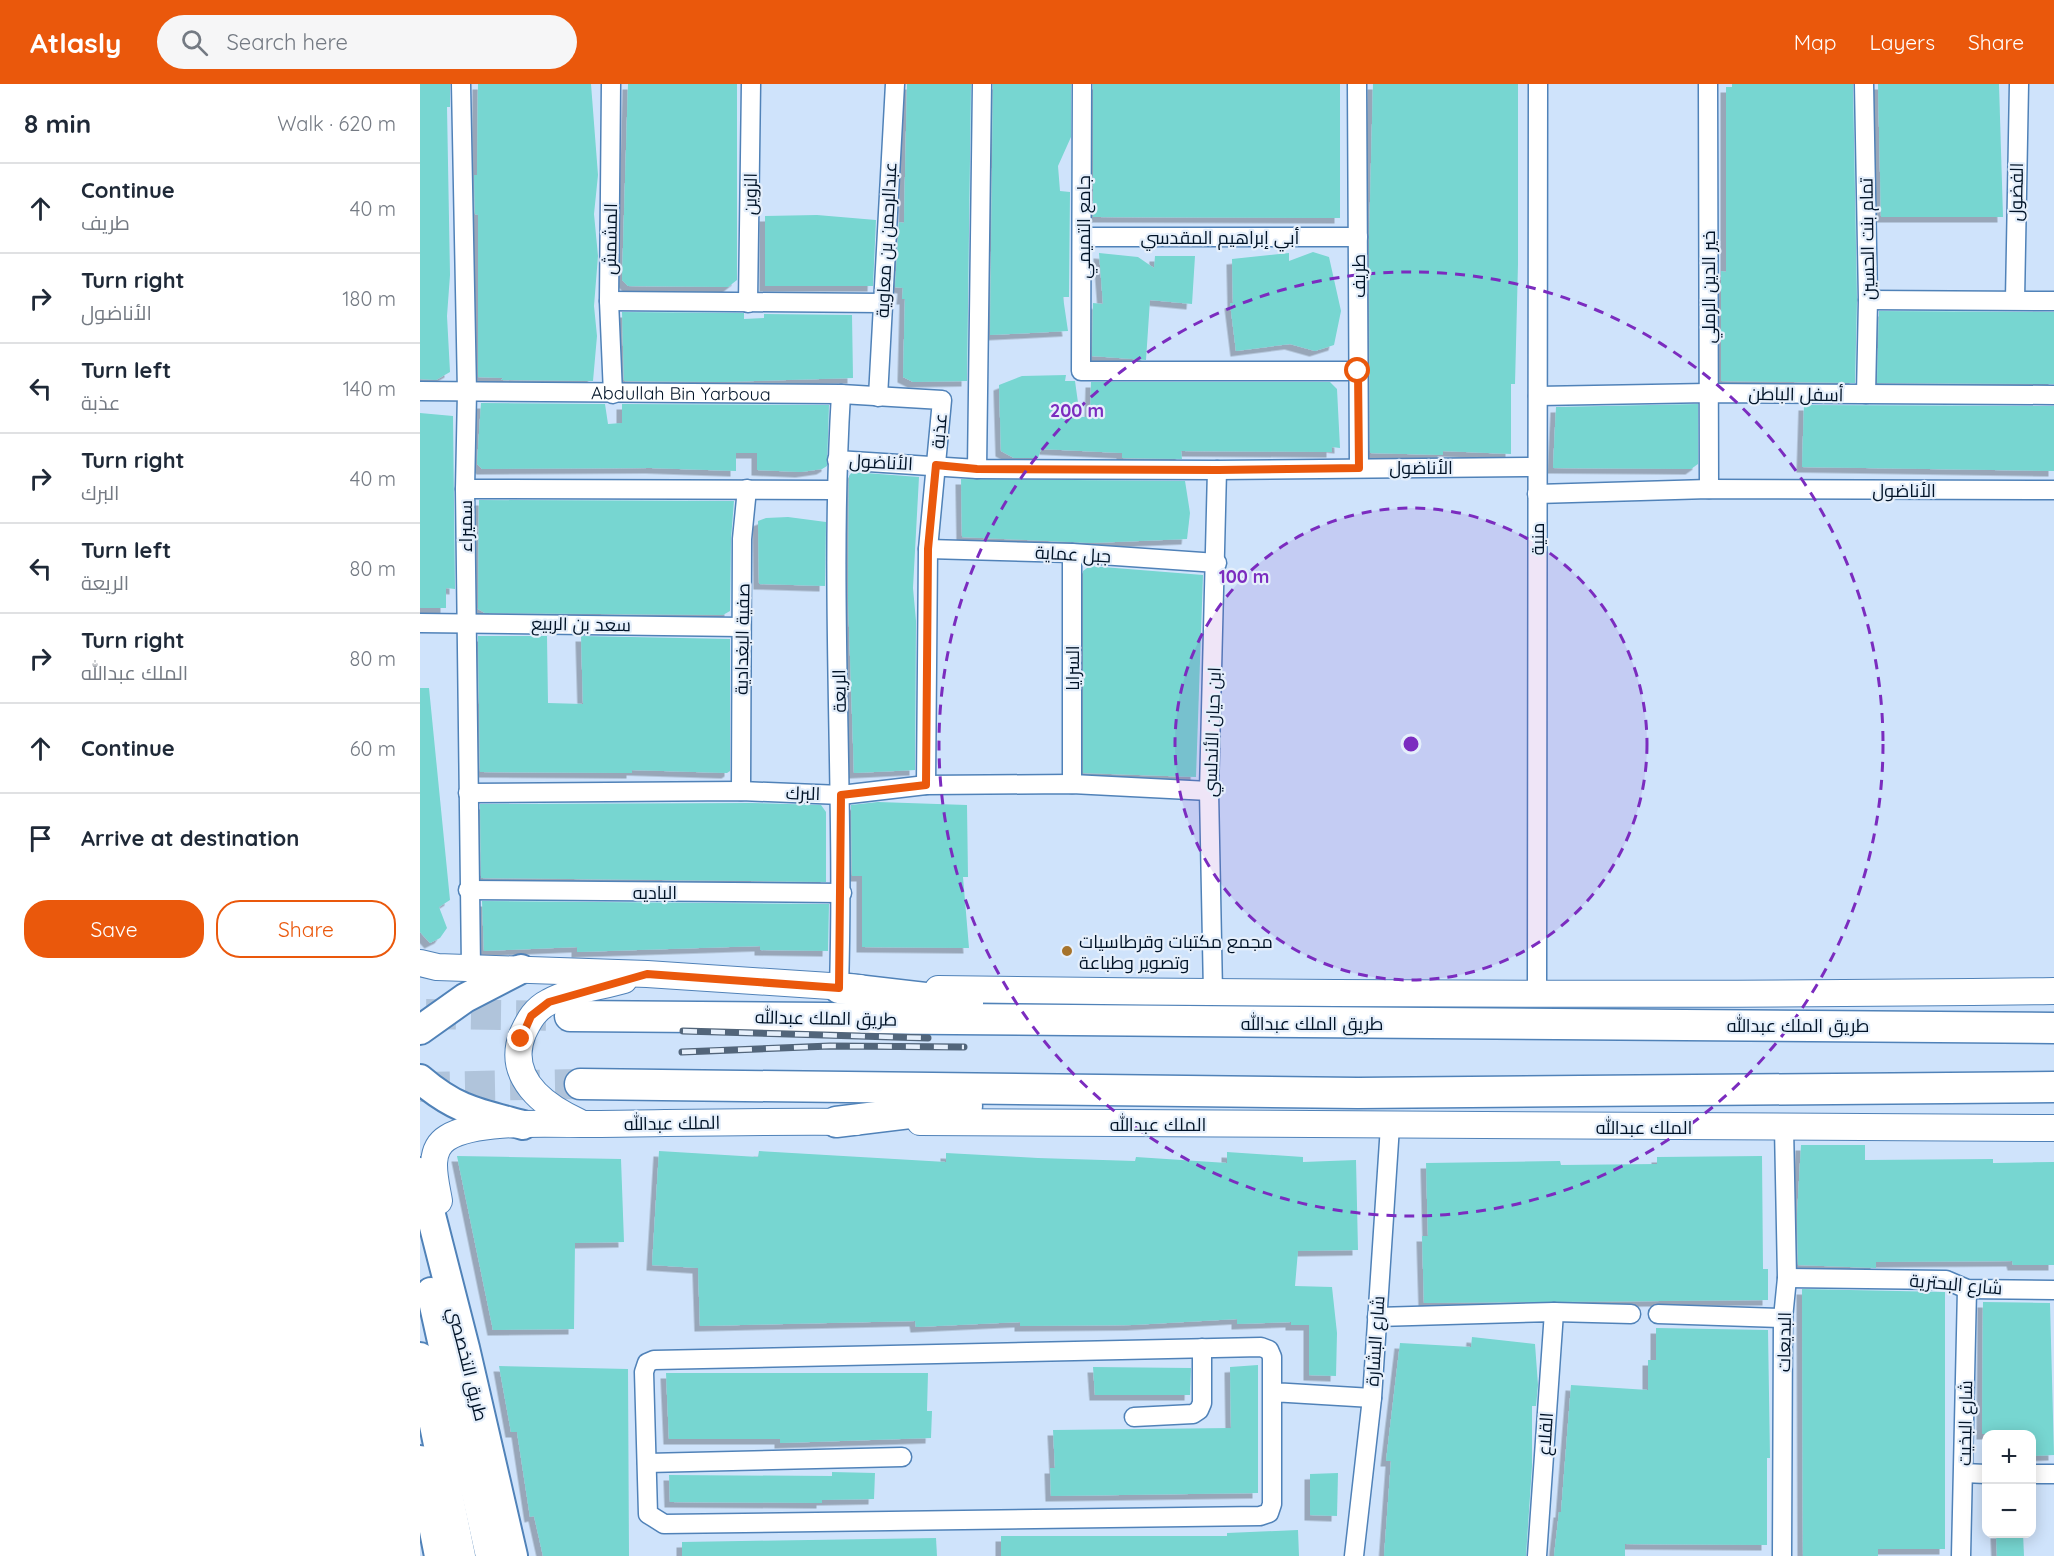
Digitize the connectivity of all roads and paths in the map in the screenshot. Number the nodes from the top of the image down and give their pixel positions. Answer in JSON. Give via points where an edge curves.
{"nodes":[{"id":1,"x":461,"y":84,"type":"edge"},
{"id":2,"x":611,"y":84,"type":"edge"},
{"id":3,"x":751,"y":84,"type":"edge"},
{"id":4,"x":895,"y":84,"type":"edge"},
{"id":5,"x":982,"y":84,"type":"edge"},
{"id":6,"x":1082,"y":84,"type":"edge"},
{"id":7,"x":1357,"y":84,"type":"edge"},
{"id":8,"x":1538,"y":84,"type":"edge"},
{"id":9,"x":1708,"y":84,"type":"edge"},
{"id":10,"x":1864,"y":84,"type":"edge"},
{"id":11,"x":2019,"y":84,"type":"edge"},
{"id":12,"x":1083,"y":237,"type":"junction"},
{"id":13,"x":1358,"y":237,"type":"junction"},
{"id":14,"x":1868,"y":300,"type":"junction"},
{"id":15,"x":2015,"y":300,"type":"junction"},
{"id":16,"x":609,"y":301,"type":"junction"},
{"id":17,"x":2054,"y":301,"type":"edge"},
{"id":18,"x":748,"y":303,"type":"junction"},
{"id":19,"x":882,"y":303,"type":"junction"},
{"id":20,"x":1358,"y":371,"type":"junction"},
{"id":21,"x":420,"y":391,"type":"edge"},
{"id":22,"x":467,"y":392,"type":"junction"},
{"id":23,"x":1708,"y":393,"type":"junction"},
{"id":24,"x":613,"y":394,"type":"junction"},
{"id":25,"x":841,"y":394,"type":"junction"},
{"id":26,"x":1866,"y":394,"type":"junction"},
{"id":27,"x":2054,"y":395,"type":"edge"},
{"id":28,"x":1538,"y":396,"type":"junction"},
{"id":29,"x":878,"y":397,"type":"junction"},
{"id":30,"x":942,"y":400,"type":"joint"},
{"id":31,"x":837,"y":460,"type":"junction"},
{"id":32,"x":936,"y":465,"type":"junction"},
{"id":33,"x":1537,"y":467,"type":"junction"},
{"id":34,"x":1359,"y":468,"type":"junction"},
{"id":35,"x":977,"y":469,"type":"junction"},
{"id":36,"x":1218,"y":470,"type":"junction"},
{"id":37,"x":465,"y":489,"type":"junction"},
{"id":38,"x":747,"y":489,"type":"junction"},
{"id":39,"x":1709,"y":489,"type":"junction"},
{"id":40,"x":835,"y":490,"type":"junction"},
{"id":41,"x":2054,"y":490,"type":"edge"},
{"id":42,"x":1537,"y":494,"type":"junction"},
{"id":43,"x":928,"y":549,"type":"junction"},
{"id":44,"x":1072,"y":553,"type":"junction"},
{"id":45,"x":1217,"y":563,"type":"junction"},
{"id":46,"x":420,"y":622,"type":"edge"},
{"id":47,"x":466,"y":622,"type":"junction"},
{"id":48,"x":741,"y":627,"type":"junction"},
{"id":49,"x":1072,"y":784,"type":"junction"},
{"id":50,"x":926,"y":785,"type":"junction"},
{"id":51,"x":741,"y":791,"type":"junction"},
{"id":52,"x":1209,"y":791,"type":"junction"},
{"id":53,"x":468,"y":793,"type":"junction"},
{"id":54,"x":841,"y":795,"type":"junction"},
{"id":55,"x":468,"y":890,"type":"junction"},
{"id":56,"x":842,"y":893,"type":"junction"},
{"id":57,"x":420,"y":963,"type":"edge"},
{"id":58,"x":471,"y":967,"type":"junction"},
{"id":59,"x":521,"y":969,"type":"junction"},
{"id":60,"x":647,"y":974,"type":"junction"},
{"id":61,"x":839,"y":988,"type":"junction"},
{"id":62,"x":2054,"y":991,"type":"edge"},
{"id":63,"x":1213,"y":993,"type":"junction"},
{"id":64,"x":1538,"y":994,"type":"junction"},
{"id":65,"x":2054,"y":1010,"type":"edge"},
{"id":66,"x":570,"y":1016,"type":"tunnel mouth"},
{"id":67,"x":1366,"y":1023,"type":"junction"},
{"id":68,"x":1816,"y":1025,"type":"junction"},
{"id":69,"x":2054,"y":1028,"type":"edge"},
{"id":70,"x":420,"y":1030,"type":"edge"},
{"id":71,"x":420,"y":1079,"type":"edge"},
{"id":72,"x":580,"y":1084,"type":"tunnel mouth"},
{"id":73,"x":2054,"y":1087,"type":"edge"},
{"id":74,"x":1817,"y":1088,"type":"junction"},
{"id":75,"x":1358,"y":1093,"type":"junction"},
{"id":76,"x":2054,"y":1108,"type":"edge"},
{"id":77,"x":836,"y":1122,"type":"junction"},
{"id":78,"x":584,"y":1124,"type":"junction"},
{"id":79,"x":523,"y":1125,"type":"junction"},
{"id":80,"x":1390,"y":1126,"type":"junction"},
{"id":81,"x":1784,"y":1128,"type":"junction"},
{"id":82,"x":2054,"y":1128,"type":"edge"},
{"id":83,"x":420,"y":1172,"type":"edge"},
{"id":84,"x":425,"y":1213,"type":"edge"},
{"id":85,"x":420,"y":1244,"type":"edge"},
{"id":86,"x":1787,"y":1278,"type":"junction"},
{"id":87,"x":1967,"y":1289,"type":"junction"},
{"id":88,"x":2054,"y":1290,"type":"edge"},
{"id":89,"x":1554,"y":1312,"type":"junction"},
{"id":90,"x":456,"y":1314,"type":"junction"},
{"id":91,"x":1631,"y":1314,"type":"dead end"},
{"id":92,"x":1658,"y":1314,"type":"dead end"},
{"id":93,"x":1377,"y":1317,"type":"junction"},
{"id":94,"x":1783,"y":1318,"type":"junction"},
{"id":95,"x":1202,"y":1348,"type":"junction"},
{"id":96,"x":420,"y":1357,"type":"edge"},
{"id":97,"x":1272,"y":1392,"type":"junction"},
{"id":98,"x":1372,"y":1398,"type":"junction"},
{"id":99,"x":1134,"y":1417,"type":"dead end"},
{"id":100,"x":902,"y":1457,"type":"dead end"},
{"id":101,"x":420,"y":1460,"type":"edge"},
{"id":102,"x":647,"y":1463,"type":"junction"},
{"id":103,"x":1964,"y":1473,"type":"junction"},
{"id":104,"x":1982,"y":1474,"type":"edge"},
{"id":105,"x":2036,"y":1474,"type":"edge"},
{"id":106,"x":2054,"y":1474,"type":"edge"},
{"id":107,"x":439,"y":1556,"type":"edge"},
{"id":108,"x":461,"y":1556,"type":"edge"},
{"id":109,"x":490,"y":1556,"type":"edge"},
{"id":110,"x":513,"y":1556,"type":"edge"},
{"id":111,"x":1354,"y":1556,"type":"edge"},
{"id":112,"x":1537,"y":1556,"type":"edge"},
{"id":113,"x":1782,"y":1556,"type":"edge"},
{"id":114,"x":1961,"y":1556,"type":"edge"}],
"edges":[{"from":1,"to":22,"type":"street","name":"سميراء"},
{"from":2,"to":16,"type":"street","name":"المشمش"},
{"from":3,"to":18,"type":"street","name":"الزوين"},
{"from":4,"to":19,"type":"street","name":"عبدالرحمن بن معاوية"},
{"from":5,"to":35,"type":"street","name":"عذبة"},
{"from":6,"to":12,"type":"street","name":"جامع التميمي"},
{"from":7,"to":13,"type":"street","name":"طريف"},
{"from":8,"to":28,"type":"street","name":"منية"},
{"from":9,"to":23,"type":"street","name":"خير الدين الرملي"},
{"from":10,"to":14,"type":"street","name":"تمام بنت الحسين"},
{"from":11,"to":15,"type":"street","name":"الفضول"},
{"from":12,"to":13,"type":"street","name":"أبي إبراهيم المقدسي"},
{"from":12,"to":20,"type":"street","name":"جامع التميمي","via":[[1081,371]]},
{"from":13,"to":20,"type":"street","name":"طريف"},
{"from":14,"to":15,"type":"street"},
{"from":14,"to":26,"type":"street","name":"تمام بنت الحسين"},
{"from":15,"to":17,"type":"street"},
{"from":16,"to":18,"type":"street"},
{"from":16,"to":24,"type":"street","name":"المشمش"},
{"from":18,"to":19,"type":"street"},
{"from":19,"to":29,"type":"street","name":"عبدالرحمن بن معاوية"},
{"from":20,"to":34,"type":"street","name":"طريف"},
{"from":21,"to":22,"type":"street","name":"Abdullah Bin Yarboua"},
{"from":22,"to":24,"type":"street","name":"Abdullah Bin Yarboua"},
{"from":22,"to":37,"type":"street","name":"سميراء"},
{"from":23,"to":26,"type":"street","name":"أسفل الباطن"},
{"from":23,"to":28,"type":"street","name":"أسفل الباطن"},
{"from":23,"to":39,"type":"street","name":"خير الدين الرملي"},
{"from":24,"to":25,"type":"street","name":"Abdullah Bin Yarboua"},
{"from":25,"to":29,"type":"street","name":"Abdullah Bin Yarboua"},
{"from":25,"to":31,"type":"street","name":"الريعة"},
{"from":26,"to":27,"type":"street","name":"أسفل الباطن"},
{"from":28,"to":33,"type":"street","name":"منية"},
{"from":29,"to":30,"type":"street","name":"Abdullah Bin Yarboua"},
{"from":30,"to":32,"type":"street","name":"عذبة"},
{"from":31,"to":32,"type":"street","name":"الأناضول"},
{"from":31,"to":40,"type":"street","name":"الريعة"},
{"from":32,"to":35,"type":"street","name":"الأناضول"},
{"from":32,"to":43,"type":"street","name":"عذبة"},
{"from":33,"to":34,"type":"street","name":"الأناضول"},
{"from":33,"to":42,"type":"street","name":"منية"},
{"from":34,"to":36,"type":"street","name":"الأناضول"},
{"from":35,"to":36,"type":"street","name":"الأناضول"},
{"from":36,"to":45,"type":"street","name":"ابن حيان الأندلسي"},
{"from":37,"to":38,"type":"street","name":"الأناضول"},
{"from":37,"to":47,"type":"street","name":"سميراء"},
{"from":38,"to":40,"type":"street","name":"الأناضول"},
{"from":38,"to":48,"type":"street","name":"صفية البغدادية"},
{"from":39,"to":41,"type":"street","name":"الأناضول"},
{"from":39,"to":42,"type":"street","name":"الأناضول"},
{"from":40,"to":54,"type":"street","name":"الريعة"},
{"from":42,"to":64,"type":"street","name":"منية"},
{"from":43,"to":44,"type":"street","name":"جبل عماية"},
{"from":43,"to":50,"type":"street","name":"عذبة"},
{"from":44,"to":45,"type":"street","name":"جبل عماية"},
{"from":44,"to":49,"type":"street","name":"السرايا"},
{"from":45,"to":52,"type":"street","name":"ابن حيان الأندلسي"},
{"from":46,"to":47,"type":"street","name":"سعد بن الربيع"},
{"from":47,"to":48,"type":"street","name":"سعد بن الربيع"},
{"from":47,"to":53,"type":"street","name":"سميراء"},
{"from":48,"to":51,"type":"street","name":"صفية البغدادية"},
{"from":49,"to":50,"type":"street","name":"البرك"},
{"from":49,"to":52,"type":"street","name":"البرك"},
{"from":50,"to":54,"type":"street","name":"البرك"},
{"from":51,"to":53,"type":"street","name":"البرك"},
{"from":51,"to":54,"type":"street","name":"البرك"},
{"from":52,"to":63,"type":"street","name":"ابن حيان الأندلسي"},
{"from":53,"to":55,"type":"street","name":"سميراء"},
{"from":54,"to":56,"type":"street","name":"الريعة"},
{"from":55,"to":56,"type":"street","name":"الباديه"},
{"from":55,"to":58,"type":"street","name":"سميراء"},
{"from":56,"to":61,"type":"street","name":"الريعة"},
{"from":57,"to":58,"type":"main road"},
{"from":58,"to":59,"type":"main road"},
{"from":59,"to":60,"type":"main road"},
{"from":59,"to":70,"type":"main road","via":[[465,998]]},
{"from":60,"to":61,"type":"main road"},
{"from":60,"to":78,"type":"main road","via":[[549,1002],[531,1016],[521,1039],[518,1068],[532,1092],[557,1113]]},
{"from":61,"to":63,"type":"main road"},
{"from":61,"to":67,"type":"highway","via":[[1010,1007],[1277,1012]]},
{"from":62,"to":64,"type":"main road"},
{"from":63,"to":64,"type":"main road"},
{"from":65,"to":68,"type":"highway","via":[[1996,1010]]},
{"from":66,"to":67,"type":"highway","name":"طريق الملك عبدالله"},
{"from":67,"to":68,"type":"highway","name":"طريق الملك عبدالله"},
{"from":68,"to":69,"type":"highway","name":"طريق الملك عبدالله"},
{"from":71,"to":79,"type":"main road","via":[[456,1106]]},
{"from":72,"to":75,"type":"highway"},
{"from":73,"to":74,"type":"highway"},
{"from":74,"to":75,"type":"highway"},
{"from":74,"to":76,"type":"highway","via":[[1945,1103]]},
{"from":75,"to":77,"type":"highway","via":[[1289,1105],[951,1106]]},
{"from":77,"to":78,"type":"main road","name":"الملك عبدالله"},
{"from":77,"to":80,"type":"main road","name":"الملك عبدالله"},
{"from":78,"to":79,"type":"main road","name":"الملك عبدالله"},
{"from":79,"to":90,"type":"main road","name":"الملك عبدالله","via":[[463,1131],[446,1138],[436,1154],[434,1167]]},
{"from":80,"to":81,"type":"main road","name":"الملك عبدالله"},
{"from":80,"to":93,"type":"street","name":"شارع البشارة"},
{"from":81,"to":82,"type":"main road","name":"الملك عبدالله"},
{"from":81,"to":86,"type":"street","name":"البديعات"},
{"from":83,"to":84,"type":"main road","name":"طريق التخصصي"},
{"from":84,"to":90,"type":"main road","name":"طريق التخصصي"},
{"from":85,"to":109,"type":"main road"},
{"from":86,"to":87,"type":"street","name":"شارع البحترية","via":[[1946,1280]]},
{"from":86,"to":94,"type":"street","name":"البديعات"},
{"from":87,"to":88,"type":"street","name":"شارع البحترية"},
{"from":87,"to":103,"type":"street","name":"شارع البخيت"},
{"from":89,"to":91,"type":"street"},
{"from":89,"to":93,"type":"street"},
{"from":89,"to":112,"type":"street","name":"القلاع"},
{"from":90,"to":110,"type":"main road","name":"طريق التخصصي"},
{"from":92,"to":94,"type":"street"},
{"from":93,"to":98,"type":"street","name":"شارع البشارة"},
{"from":94,"to":113,"type":"street","name":"البديعات"},
{"from":95,"to":97,"type":"street","via":[[1269,1350]]},
{"from":95,"to":99,"type":"street","via":[[1199,1410],[1193,1414]]},
{"from":95,"to":102,"type":"street","via":[[654,1360],[647,1363],[644,1372]]},
{"from":96,"to":108,"type":"main road"},
{"from":97,"to":98,"type":"street"},
{"from":97,"to":102,"type":"street","via":[[1272,1504],[1269,1513],[1260,1516],[664,1524],[648,1514]]},
{"from":98,"to":111,"type":"street","name":"شارع البشارة"},
{"from":100,"to":102,"type":"street"},
{"from":101,"to":107,"type":"main road"},
{"from":103,"to":104,"type":"street"},
{"from":103,"to":114,"type":"street","name":"شارع البخيت"},
{"from":105,"to":106,"type":"street"}]}
